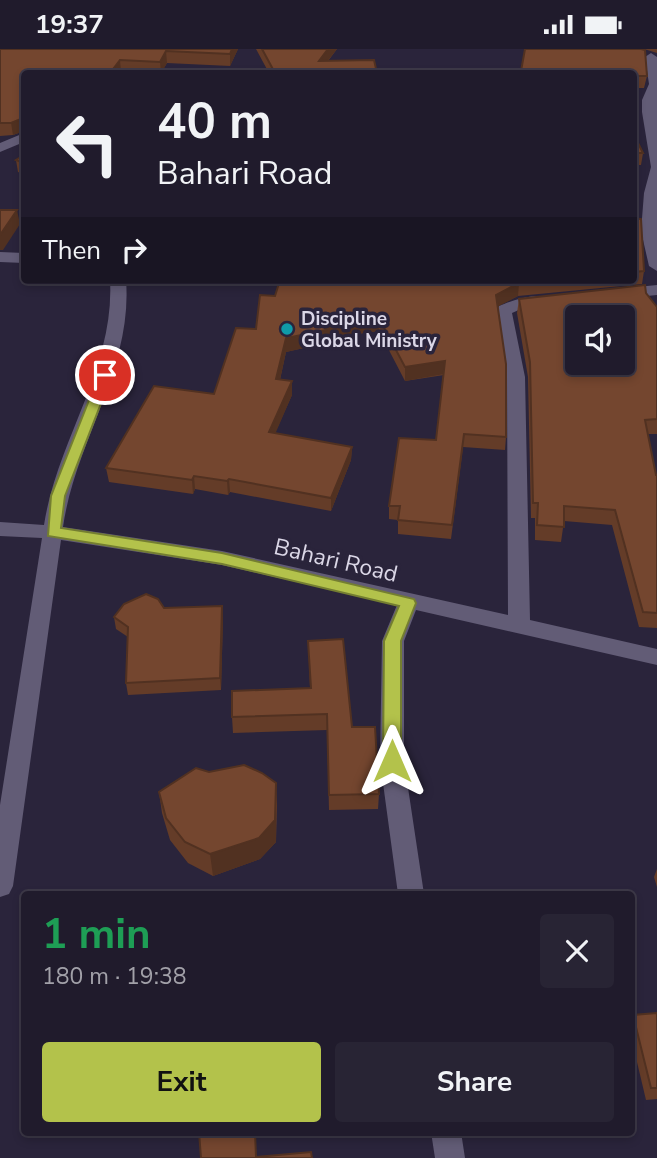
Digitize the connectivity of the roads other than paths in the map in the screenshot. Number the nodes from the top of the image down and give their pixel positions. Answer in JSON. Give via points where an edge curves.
{"nodes":[{"id":1,"x":633,"y":52,"type":"edge"},
{"id":2,"x":654,"y":58,"type":"edge"},
{"id":3,"x":21,"y":138,"type":"edge"},
{"id":4,"x":0,"y":148,"type":"edge"},
{"id":5,"x":657,"y":167,"type":"edge"},
{"id":6,"x":637,"y":189,"type":"edge"},
{"id":7,"x":652,"y":189,"type":"junction"},
{"id":8,"x":0,"y":257,"type":"edge"},
{"id":9,"x":21,"y":258,"type":"edge"},
{"id":10,"x":657,"y":266,"type":"edge"},
{"id":11,"x":118,"y":284,"type":"edge"},
{"id":12,"x":657,"y":290,"type":"edge"},
{"id":13,"x":601,"y":296,"type":"edge"},
{"id":14,"x":560,"y":300,"type":"edge"},
{"id":15,"x":0,"y":529,"type":"edge"},
{"id":16,"x":53,"y":532,"type":"junction"},
{"id":17,"x":408,"y":603,"type":"junction"},
{"id":18,"x":519,"y":627,"type":"junction"},
{"id":19,"x":657,"y":657,"type":"edge"},
{"id":20,"x":5,"y":816,"type":"edge"},
{"id":21,"x":0,"y":886,"type":"edge"},
{"id":22,"x":411,"y":891,"type":"edge"},
{"id":23,"x":447,"y":1136,"type":"edge"},
{"id":24,"x":450,"y":1158,"type":"edge"}],
"edges":[{"from":1,"to":2,"type":"street"},
{"from":2,"to":5,"type":"street","via":[[649,112]]},
{"from":3,"to":4,"type":"street"},
{"from":5,"to":7,"type":"street"},
{"from":6,"to":7,"type":"street"},
{"from":7,"to":10,"type":"street","via":[[648,248]]},
{"from":8,"to":9,"type":"street"},
{"from":11,"to":16,"type":"street","via":[[120,310],[105,375],[58,496]]},
{"from":12,"to":13,"type":"street"},
{"from":14,"to":18,"type":"street","via":[[518,304],[504,313],[516,377]]},
{"from":15,"to":16,"type":"street","name":"Bahari Road"},
{"from":16,"to":17,"type":"street","name":"Bahari Road","via":[[222,558]]},
{"from":16,"to":20,"type":"street"},
{"from":17,"to":18,"type":"street","name":"Bahari Road"},
{"from":17,"to":22,"type":"street","via":[[393,641],[392,761]]},
{"from":18,"to":19,"type":"street","name":"Bahari Road"},
{"from":20,"to":21,"type":"street"},
{"from":23,"to":24,"type":"street"}]}
